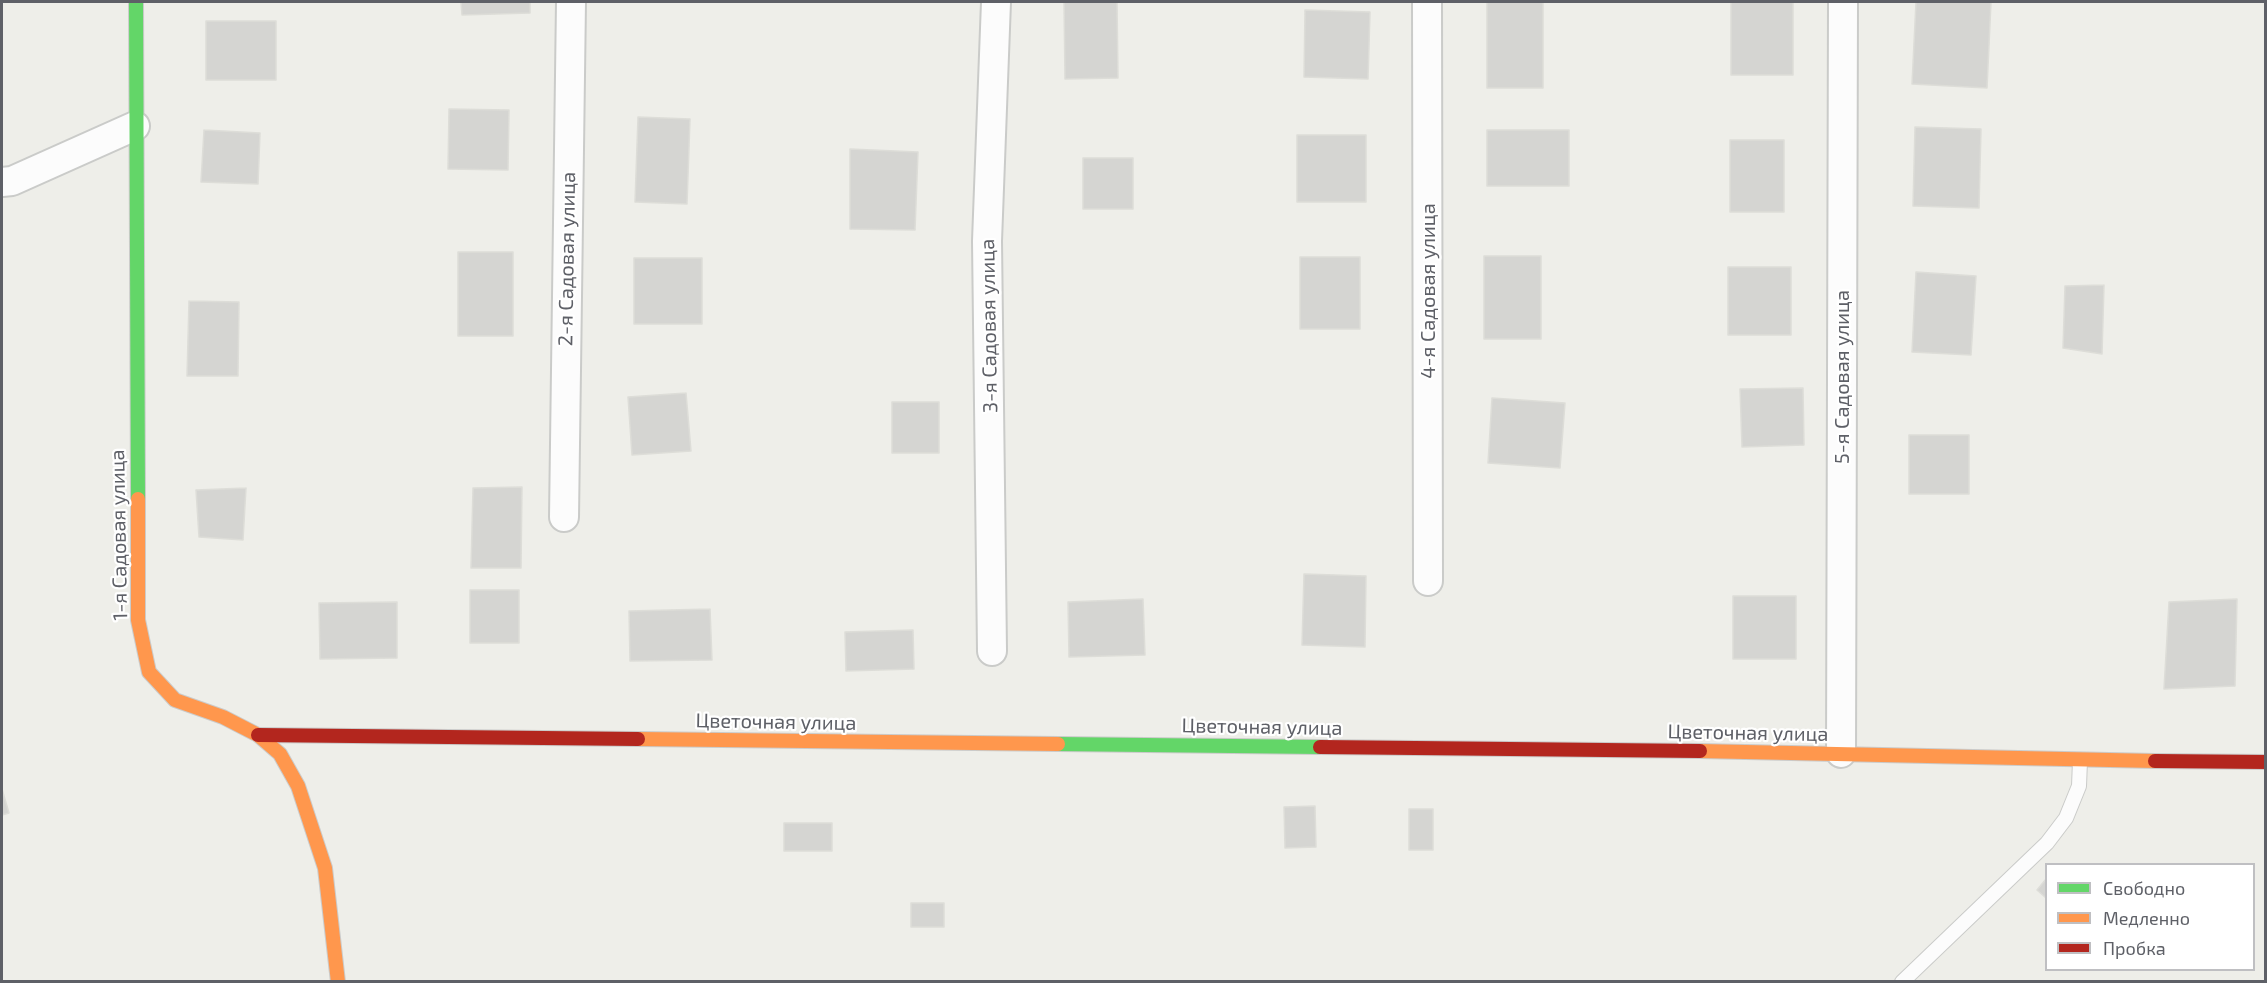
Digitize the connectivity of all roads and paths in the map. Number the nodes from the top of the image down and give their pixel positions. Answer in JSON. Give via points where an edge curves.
{"nodes":[{"id":1,"x":136,"y":2,"type":"edge"},
{"id":2,"x":571,"y":2,"type":"edge"},
{"id":3,"x":996,"y":2,"type":"edge"},
{"id":4,"x":1427,"y":2,"type":"edge"},
{"id":5,"x":1844,"y":2,"type":"edge"},
{"id":6,"x":135,"y":126,"type":"junction"},
{"id":7,"x":2,"y":182,"type":"edge"},
{"id":8,"x":564,"y":517,"type":"dead end"},
{"id":9,"x":1428,"y":581,"type":"dead end"},
{"id":10,"x":992,"y":651,"type":"dead end"},
{"id":11,"x":258,"y":735,"type":"junction"},
{"id":12,"x":1841,"y":753,"type":"junction"},
{"id":13,"x":2080,"y":761,"type":"junction"},
{"id":14,"x":2265,"y":762,"type":"edge"},
{"id":15,"x":338,"y":981,"type":"edge"},
{"id":16,"x":1902,"y":981,"type":"edge"}],
"edges":[{"from":1,"to":6,"type":"street","name":"1-я Садовая улица"},
{"from":2,"to":8,"type":"street","name":"2-я Садовая улица"},
{"from":3,"to":10,"type":"street","name":"3-я Садовая улица","via":[[987,241]]},
{"from":4,"to":9,"type":"street","name":"4-я Садовая улица"},
{"from":5,"to":12,"type":"street","name":"5-я Садовая улица"},
{"from":6,"to":7,"type":"street"},
{"from":6,"to":11,"type":"street","name":"1-я Садовая улица","via":[[138,620],[149,672],[175,700],[224,717]]},
{"from":11,"to":12,"type":"street","name":"Цветочная улица"},
{"from":11,"to":15,"type":"street","name":"1-я Садовая улица","via":[[280,754],[298,786],[325,868]]},
{"from":12,"to":13,"type":"street","name":"Цветочная улица"},
{"from":13,"to":14,"type":"street","name":"Цветочная улица"},
{"from":13,"to":16,"type":"lane","via":[[2079,786],[2066,818],[2047,843]]}]}
